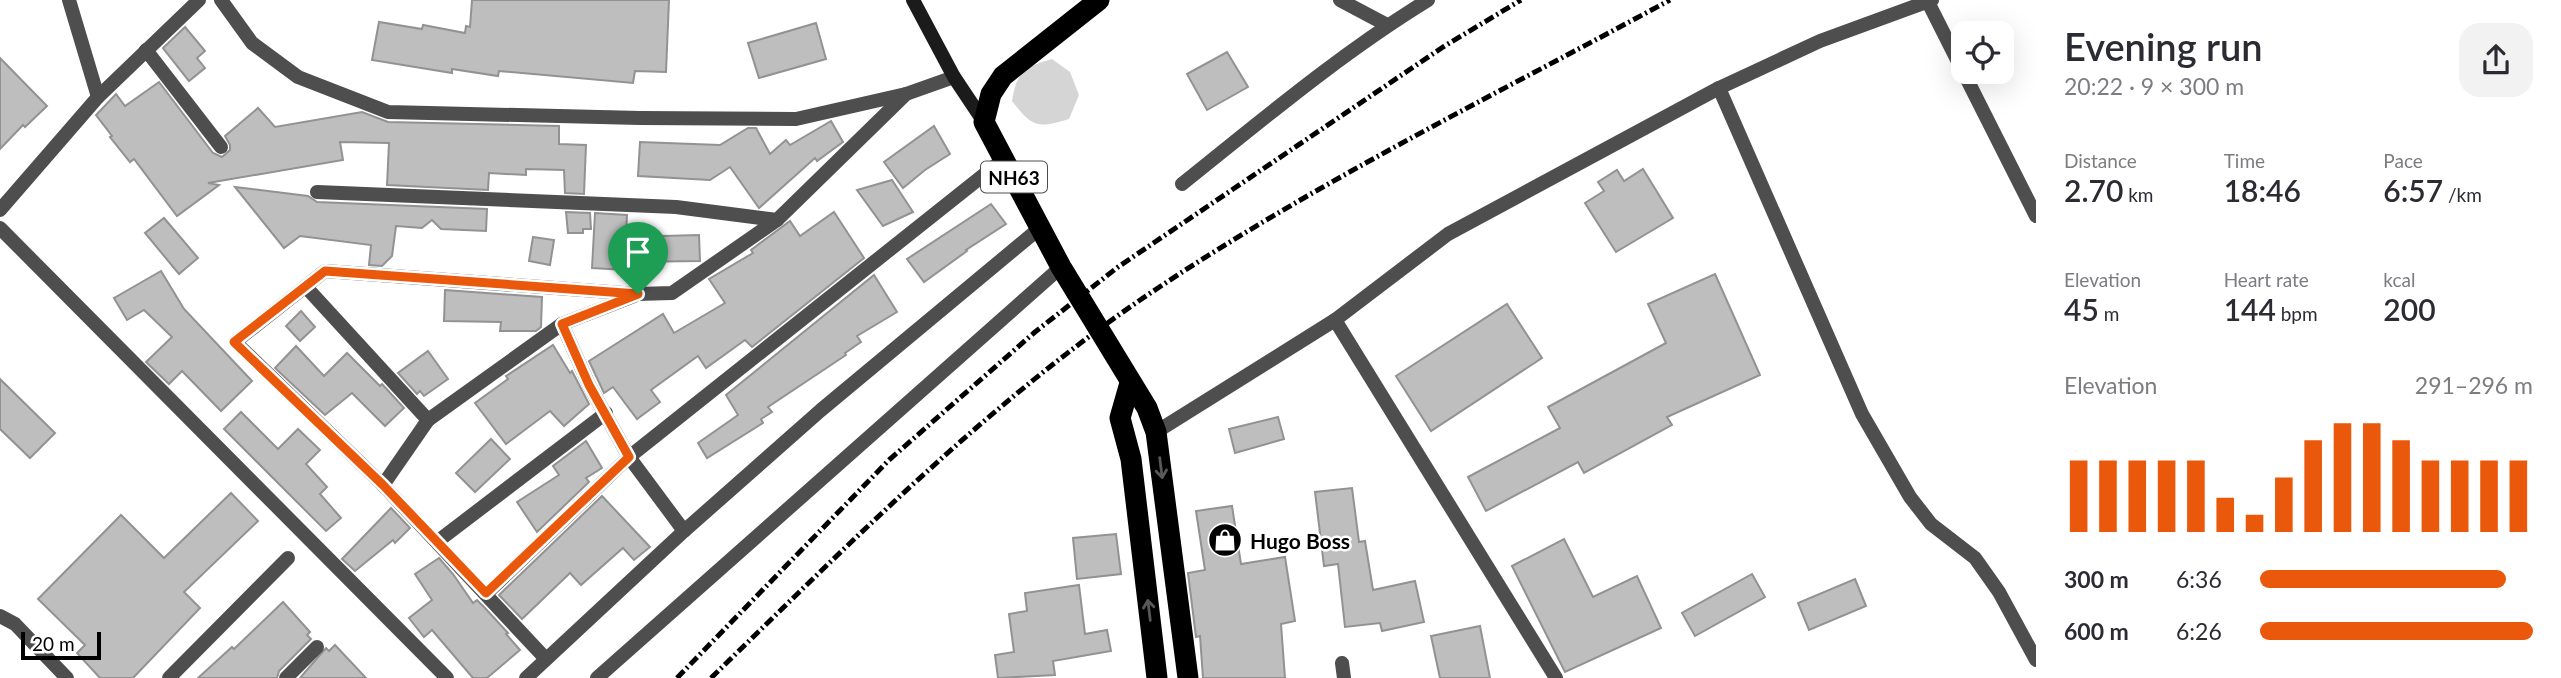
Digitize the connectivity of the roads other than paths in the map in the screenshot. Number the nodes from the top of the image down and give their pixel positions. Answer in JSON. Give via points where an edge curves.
{"nodes":[{"id":1,"x":69,"y":0,"type":"edge"},
{"id":2,"x":199,"y":0,"type":"edge"},
{"id":3,"x":221,"y":0,"type":"edge"},
{"id":4,"x":913,"y":0,"type":"edge"},
{"id":5,"x":1099,"y":0,"type":"edge"},
{"id":6,"x":1340,"y":0,"type":"edge"},
{"id":7,"x":1428,"y":0,"type":"edge"},
{"id":8,"x":1930,"y":1,"type":"edge"},
{"id":9,"x":1387,"y":25,"type":"junction"},
{"id":10,"x":146,"y":50,"type":"junction"},
{"id":11,"x":954,"y":77,"type":"junction"},
{"id":12,"x":1719,"y":88,"type":"junction"},
{"id":13,"x":906,"y":94,"type":"junction"},
{"id":14,"x":98,"y":97,"type":"junction"},
{"id":15,"x":984,"y":122,"type":"junction"},
{"id":16,"x":221,"y":147,"type":"dead end"},
{"id":17,"x":1004,"y":158,"type":"junction"},
{"id":18,"x":1182,"y":184,"type":"dead end"},
{"id":19,"x":317,"y":192,"type":"dead end"},
{"id":20,"x":0,"y":210,"type":"edge"},
{"id":21,"x":2036,"y":216,"type":"edge"},
{"id":22,"x":777,"y":220,"type":"junction"},
{"id":23,"x":0,"y":228,"type":"edge"},
{"id":24,"x":1041,"y":228,"type":"junction"},
{"id":25,"x":1061,"y":267,"type":"junction"},
{"id":26,"x":306,"y":287,"type":"junction"},
{"id":27,"x":638,"y":294,"type":"junction"},
{"id":28,"x":1335,"y":320,"type":"junction"},
{"id":29,"x":562,"y":324,"type":"junction"},
{"id":30,"x":1130,"y":383,"type":"junction"},
{"id":31,"x":606,"y":414,"type":"junction"},
{"id":32,"x":428,"y":420,"type":"junction"},
{"id":33,"x":1156,"y":432,"type":"junction"},
{"id":34,"x":629,"y":457,"type":"junction"},
{"id":35,"x":383,"y":485,"type":"junction"},
{"id":36,"x":684,"y":531,"type":"junction"},
{"id":37,"x":438,"y":541,"type":"junction"},
{"id":38,"x":288,"y":558,"type":"dead end"},
{"id":39,"x":486,"y":593,"type":"junction"},
{"id":40,"x":0,"y":616,"type":"edge"},
{"id":41,"x":317,"y":647,"type":"dead end"},
{"id":42,"x":546,"y":659,"type":"junction"},
{"id":43,"x":2036,"y":660,"type":"edge"},
{"id":44,"x":66,"y":678,"type":"edge"},
{"id":45,"x":169,"y":678,"type":"edge"},
{"id":46,"x":286,"y":678,"type":"edge"},
{"id":47,"x":447,"y":678,"type":"edge"},
{"id":48,"x":526,"y":678,"type":"edge"},
{"id":49,"x":597,"y":678,"type":"edge"},
{"id":50,"x":1157,"y":678,"type":"edge"},
{"id":51,"x":1188,"y":678,"type":"edge"},
{"id":52,"x":1556,"y":678,"type":"edge"}],
"edges":[{"from":1,"to":14,"type":"street"},
{"from":2,"to":10,"type":"street"},
{"from":3,"to":13,"type":"street","via":[[252,43],[298,77],[388,112],[796,119]]},
{"from":4,"to":11,"type":"street"},
{"from":5,"to":15,"type":"highway","via":[[1003,76],[991,94]]},
{"from":6,"to":9,"type":"street"},
{"from":7,"to":9,"type":"street"},
{"from":8,"to":12,"type":"street","via":[[1820,41]]},
{"from":8,"to":21,"type":"street"},
{"from":9,"to":18,"type":"street"},
{"from":10,"to":14,"type":"street"},
{"from":10,"to":16,"type":"street"},
{"from":11,"to":13,"type":"street"},
{"from":11,"to":15,"type":"street"},
{"from":12,"to":28,"type":"street","via":[[1448,234]]},
{"from":12,"to":43,"type":"street","via":[[1862,414],[1931,524],[1983,569]]},
{"from":13,"to":22,"type":"street"},
{"from":14,"to":20,"type":"street"},
{"from":15,"to":17,"type":"highway","number":"NH63"},
{"from":17,"to":24,"type":"highway","number":"NH63"},
{"from":17,"to":34,"type":"street"},
{"from":19,"to":22,"type":"street","via":[[676,207]]},
{"from":22,"to":27,"type":"street","via":[[672,293]]},
{"from":23,"to":47,"type":"street"},
{"from":24,"to":25,"type":"highway","number":"NH63"},
{"from":24,"to":36,"type":"street","via":[[821,410]]},
{"from":25,"to":30,"type":"highway","number":"NH63"},
{"from":25,"to":49,"type":"street"},
{"from":26,"to":27,"type":"street","via":[[325,271]]},
{"from":26,"to":32,"type":"street"},
{"from":26,"to":35,"type":"street","via":[[234,342]]},
{"from":27,"to":29,"type":"street"},
{"from":28,"to":33,"type":"street"},
{"from":28,"to":52,"type":"street"},
{"from":29,"to":31,"type":"street"},
{"from":29,"to":32,"type":"street"},
{"from":30,"to":33,"type":"highway","number":"NH63"},
{"from":50,"to":30,"type":"highway","one_way":true,"via":[[1131,459],[1120,418]]},
{"from":31,"to":34,"type":"street"},
{"from":31,"to":37,"type":"street"},
{"from":32,"to":35,"type":"street"},
{"from":33,"to":51,"type":"highway","number":"NH63","one_way":true},
{"from":34,"to":36,"type":"street"},
{"from":34,"to":39,"type":"street"},
{"from":35,"to":37,"type":"street"},
{"from":36,"to":42,"type":"street"},
{"from":37,"to":39,"type":"street"},
{"from":38,"to":45,"type":"street"},
{"from":39,"to":42,"type":"street"},
{"from":40,"to":44,"type":"street","via":[[15,624]]},
{"from":41,"to":46,"type":"street"},
{"from":42,"to":48,"type":"street"}]}
